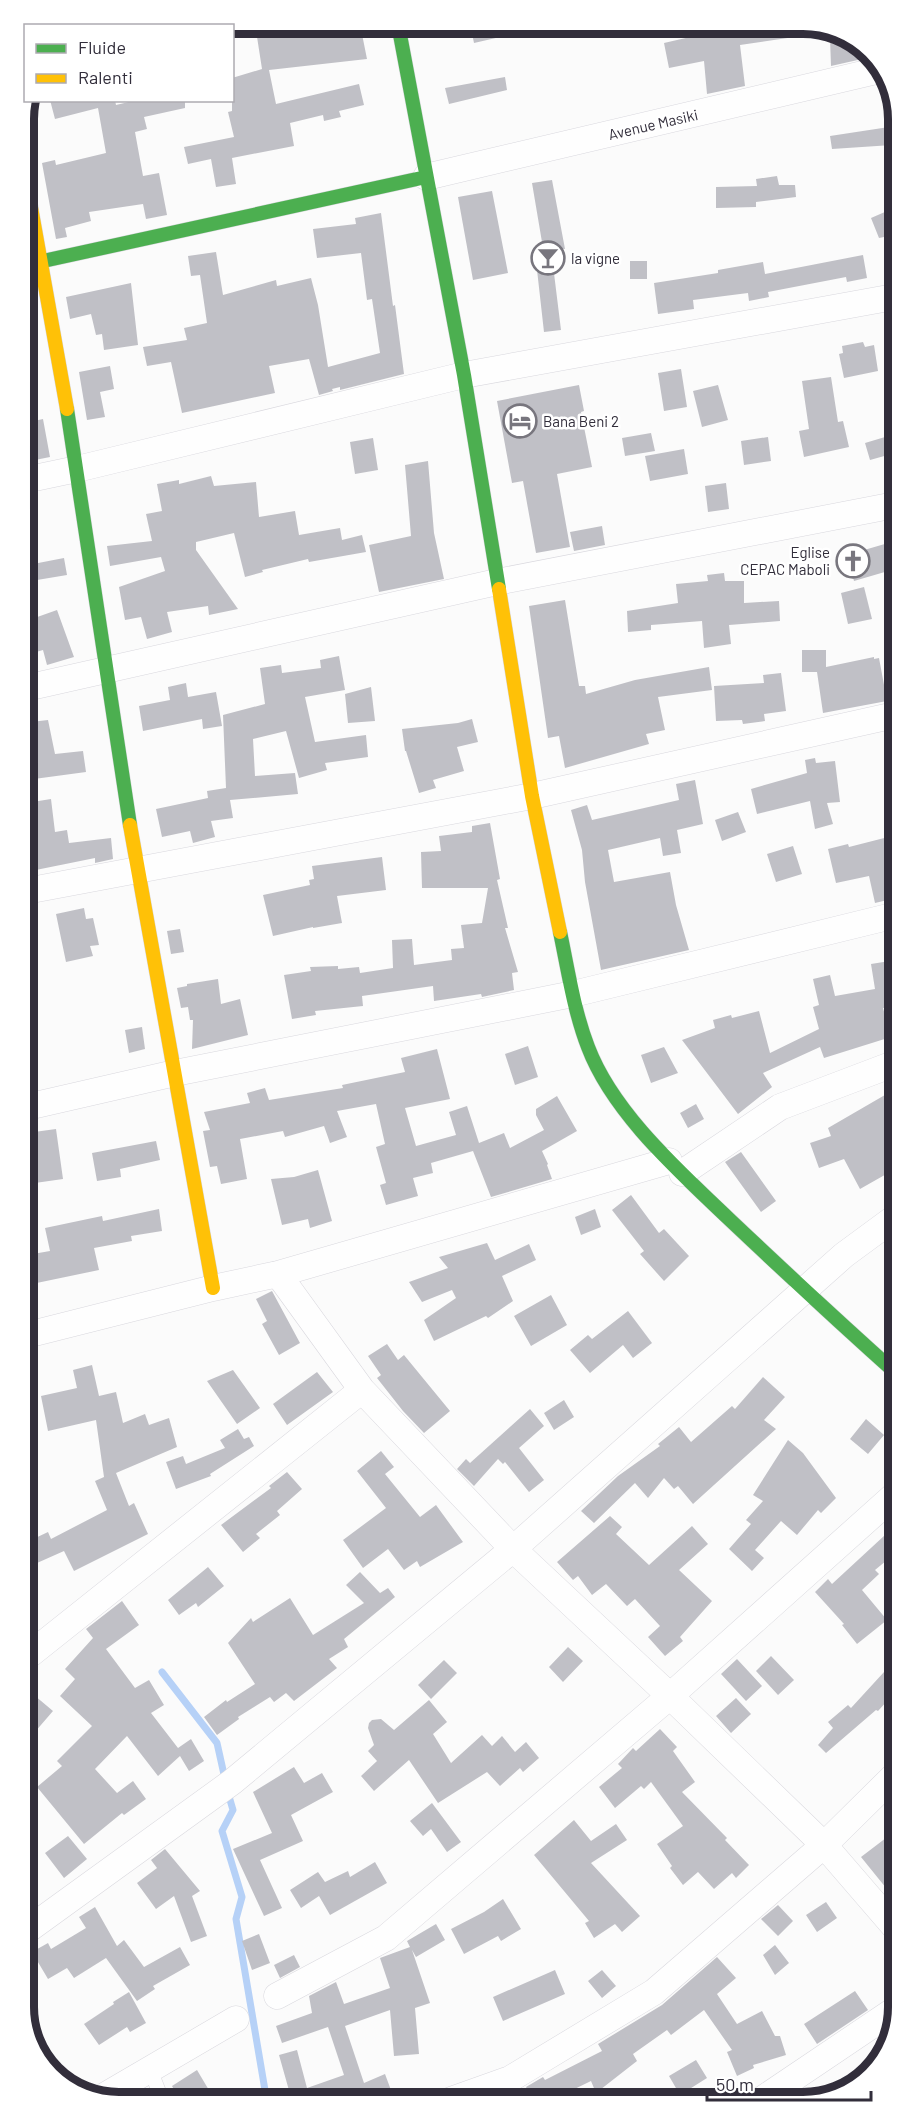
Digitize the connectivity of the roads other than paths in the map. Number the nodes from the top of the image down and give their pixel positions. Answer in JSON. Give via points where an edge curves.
{"nodes":[{"id":1,"x":400,"y":34,"type":"edge"},
{"id":2,"x":873,"y":72,"type":"edge"},
{"id":3,"x":426,"y":177,"type":"junction"},
{"id":4,"x":35,"y":232,"type":"edge"},
{"id":5,"x":40,"y":261,"type":"junction"},
{"id":6,"x":35,"y":262,"type":"edge"},
{"id":7,"x":888,"y":298,"type":"edge"},
{"id":8,"x":464,"y":375,"type":"junction"},
{"id":9,"x":77,"y":469,"type":"junction"},
{"id":10,"x":35,"y":478,"type":"edge"},
{"id":11,"x":888,"y":506,"type":"edge"},
{"id":12,"x":497,"y":582,"type":"junction"},
{"id":13,"x":109,"y":670,"type":"junction"},
{"id":14,"x":35,"y":686,"type":"edge"},
{"id":15,"x":888,"y":717,"type":"edge"},
{"id":16,"x":531,"y":796,"type":"junction"},
{"id":17,"x":136,"y":869,"type":"junction"},
{"id":18,"x":35,"y":889,"type":"edge"},
{"id":19,"x":888,"y":917,"type":"edge"},
{"id":20,"x":573,"y":994,"type":"junction"},
{"id":21,"x":888,"y":1066,"type":"edge"},
{"id":22,"x":175,"y":1073,"type":"junction"},
{"id":23,"x":35,"y":1105,"type":"edge"},
{"id":24,"x":676,"y":1167,"type":"junction"},
{"id":25,"x":888,"y":1223,"type":"edge"},
{"id":26,"x":278,"y":1274,"type":"junction"},
{"id":27,"x":213,"y":1288,"type":"junction"},
{"id":28,"x":806,"y":1291,"type":"junction"},
{"id":29,"x":35,"y":1333,"type":"edge"},
{"id":30,"x":888,"y":1360,"type":"edge"},
{"id":31,"x":884,"y":1362,"type":"junction"},
{"id":32,"x":888,"y":1366,"type":"edge"},
{"id":33,"x":362,"y":1390,"type":"junction"},
{"id":34,"x":888,"y":1501,"type":"edge"},
{"id":35,"x":513,"y":1549,"type":"junction"},
{"id":36,"x":35,"y":1650,"type":"edge"},
{"id":37,"x":670,"y":1696,"type":"junction"},
{"id":38,"x":888,"y":1782,"type":"edge"},
{"id":39,"x":824,"y":1845,"type":"junction"},
{"id":40,"x":888,"y":1919,"type":"edge"},
{"id":41,"x":35,"y":1925,"type":"edge"},
{"id":42,"x":277,"y":1996,"type":"dead end"},
{"id":43,"x":888,"y":2015,"type":"edge"},
{"id":44,"x":236,"y":2019,"type":"dead end"},
{"id":45,"x":150,"y":2069,"type":"junction"},
{"id":46,"x":112,"y":2092,"type":"edge"},
{"id":47,"x":159,"y":2092,"type":"edge"},
{"id":48,"x":473,"y":2092,"type":"edge"},
{"id":49,"x":773,"y":2092,"type":"edge"}],
"edges":[{"from":1,"to":3,"type":"main road"},
{"from":2,"to":3,"type":"street","name":"Avenue Masiki"},
{"from":3,"to":5,"type":"main road"},
{"from":3,"to":8,"type":"main road"},
{"from":4,"to":5,"type":"main road"},
{"from":5,"to":6,"type":"main road"},
{"from":5,"to":9,"type":"main road"},
{"from":7,"to":8,"type":"street"},
{"from":8,"to":9,"type":"street"},
{"from":8,"to":12,"type":"main road"},
{"from":9,"to":10,"type":"street"},
{"from":9,"to":13,"type":"main road"},
{"from":11,"to":12,"type":"street"},
{"from":12,"to":13,"type":"street"},
{"from":12,"to":16,"type":"main road"},
{"from":13,"to":14,"type":"street"},
{"from":13,"to":17,"type":"main road"},
{"from":15,"to":16,"type":"street"},
{"from":16,"to":17,"type":"street"},
{"from":16,"to":20,"type":"main road"},
{"from":17,"to":18,"type":"street"},
{"from":17,"to":22,"type":"main road"},
{"from":19,"to":20,"type":"street"},
{"from":20,"to":22,"type":"street"},
{"from":20,"to":24,"type":"main road","via":[[588,1048],[613,1096]]},
{"from":21,"to":24,"type":"street","via":[[780,1107]]},
{"from":22,"to":23,"type":"street"},
{"from":22,"to":27,"type":"main road"},
{"from":24,"to":26,"type":"street"},
{"from":24,"to":28,"type":"main road"},
{"from":25,"to":28,"type":"street","via":[[844,1255]]},
{"from":26,"to":27,"type":"street"},
{"from":26,"to":33,"type":"street"},
{"from":27,"to":29,"type":"street"},
{"from":28,"to":31,"type":"main road"},
{"from":28,"to":35,"type":"street"},
{"from":30,"to":31,"type":"lane"},
{"from":31,"to":32,"type":"main road"},
{"from":33,"to":35,"type":"street"},
{"from":33,"to":36,"type":"street"},
{"from":34,"to":37,"type":"street"},
{"from":35,"to":37,"type":"street"},
{"from":35,"to":41,"type":"street","via":[[227,1786]]},
{"from":37,"to":39,"type":"street"},
{"from":37,"to":42,"type":"street","via":[[386,1938]]},
{"from":38,"to":39,"type":"street"},
{"from":39,"to":40,"type":"street"},
{"from":39,"to":48,"type":"street","via":[[654,1992],[510,2079]]},
{"from":43,"to":49,"type":"street"},
{"from":44,"to":45,"type":"street"},
{"from":45,"to":46,"type":"street"},
{"from":45,"to":47,"type":"lane"}]}
